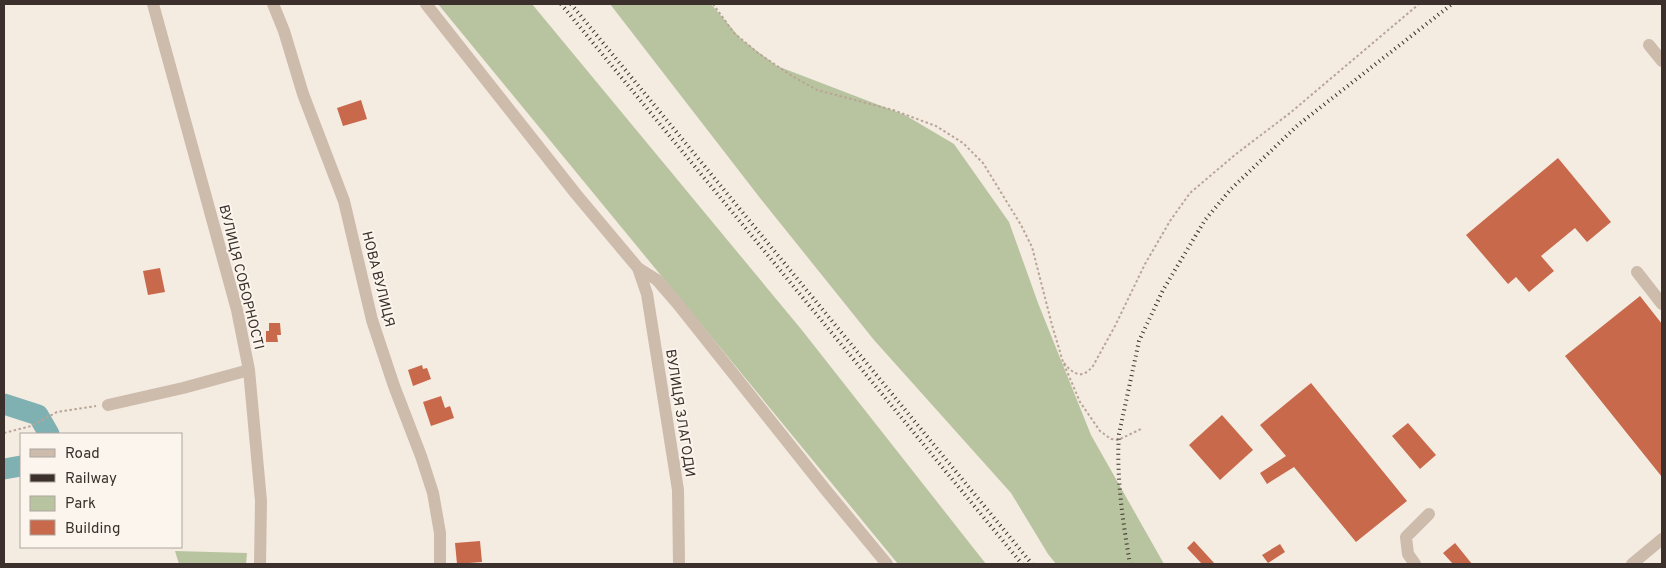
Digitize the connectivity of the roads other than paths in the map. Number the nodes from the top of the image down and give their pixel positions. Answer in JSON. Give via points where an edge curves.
{"nodes":[{"id":1,"x":153,"y":4,"type":"edge"},
{"id":2,"x":273,"y":4,"type":"edge"},
{"id":3,"x":426,"y":4,"type":"edge"},
{"id":4,"x":1648,"y":45,"type":"dead end"},
{"id":5,"x":1662,"y":61,"type":"edge"},
{"id":6,"x":638,"y":268,"type":"junction"},
{"id":7,"x":1637,"y":272,"type":"dead end"},
{"id":8,"x":1662,"y":304,"type":"edge"},
{"id":9,"x":249,"y":370,"type":"junction"},
{"id":10,"x":108,"y":404,"type":"road end"},
{"id":11,"x":1429,"y":514,"type":"dead end"},
{"id":12,"x":1662,"y":539,"type":"edge"},
{"id":13,"x":260,"y":564,"type":"edge"},
{"id":14,"x":440,"y":564,"type":"edge"},
{"id":15,"x":680,"y":564,"type":"edge"},
{"id":16,"x":887,"y":564,"type":"edge"},
{"id":17,"x":1415,"y":564,"type":"edge"},
{"id":18,"x":1632,"y":564,"type":"edge"}],
"edges":[{"from":1,"to":9,"type":"street","name":"ВУЛИЦЯ СОБОРНОСТІ","via":[[237,310]]},
{"from":2,"to":14,"type":"street","name":"НОВА ВУЛИЦЯ","via":[[344,201],[372,320],[433,493],[440,533]]},
{"from":3,"to":6,"type":"street"},
{"from":4,"to":5,"type":"street"},
{"from":6,"to":15,"type":"street","name":"ВУЛИЦЯ ЗЛАГОДИ","via":[[647,294],[678,490]]},
{"from":6,"to":16,"type":"street","via":[[657,280],[677,302]]},
{"from":7,"to":8,"type":"street"},
{"from":9,"to":10,"type":"street"},
{"from":9,"to":13,"type":"street","name":"ВУЛИЦЯ СОБОРНОСТІ","via":[[261,502]]},
{"from":11,"to":17,"type":"street","via":[[1406,537],[1408,554]]},
{"from":12,"to":18,"type":"street"}]}
